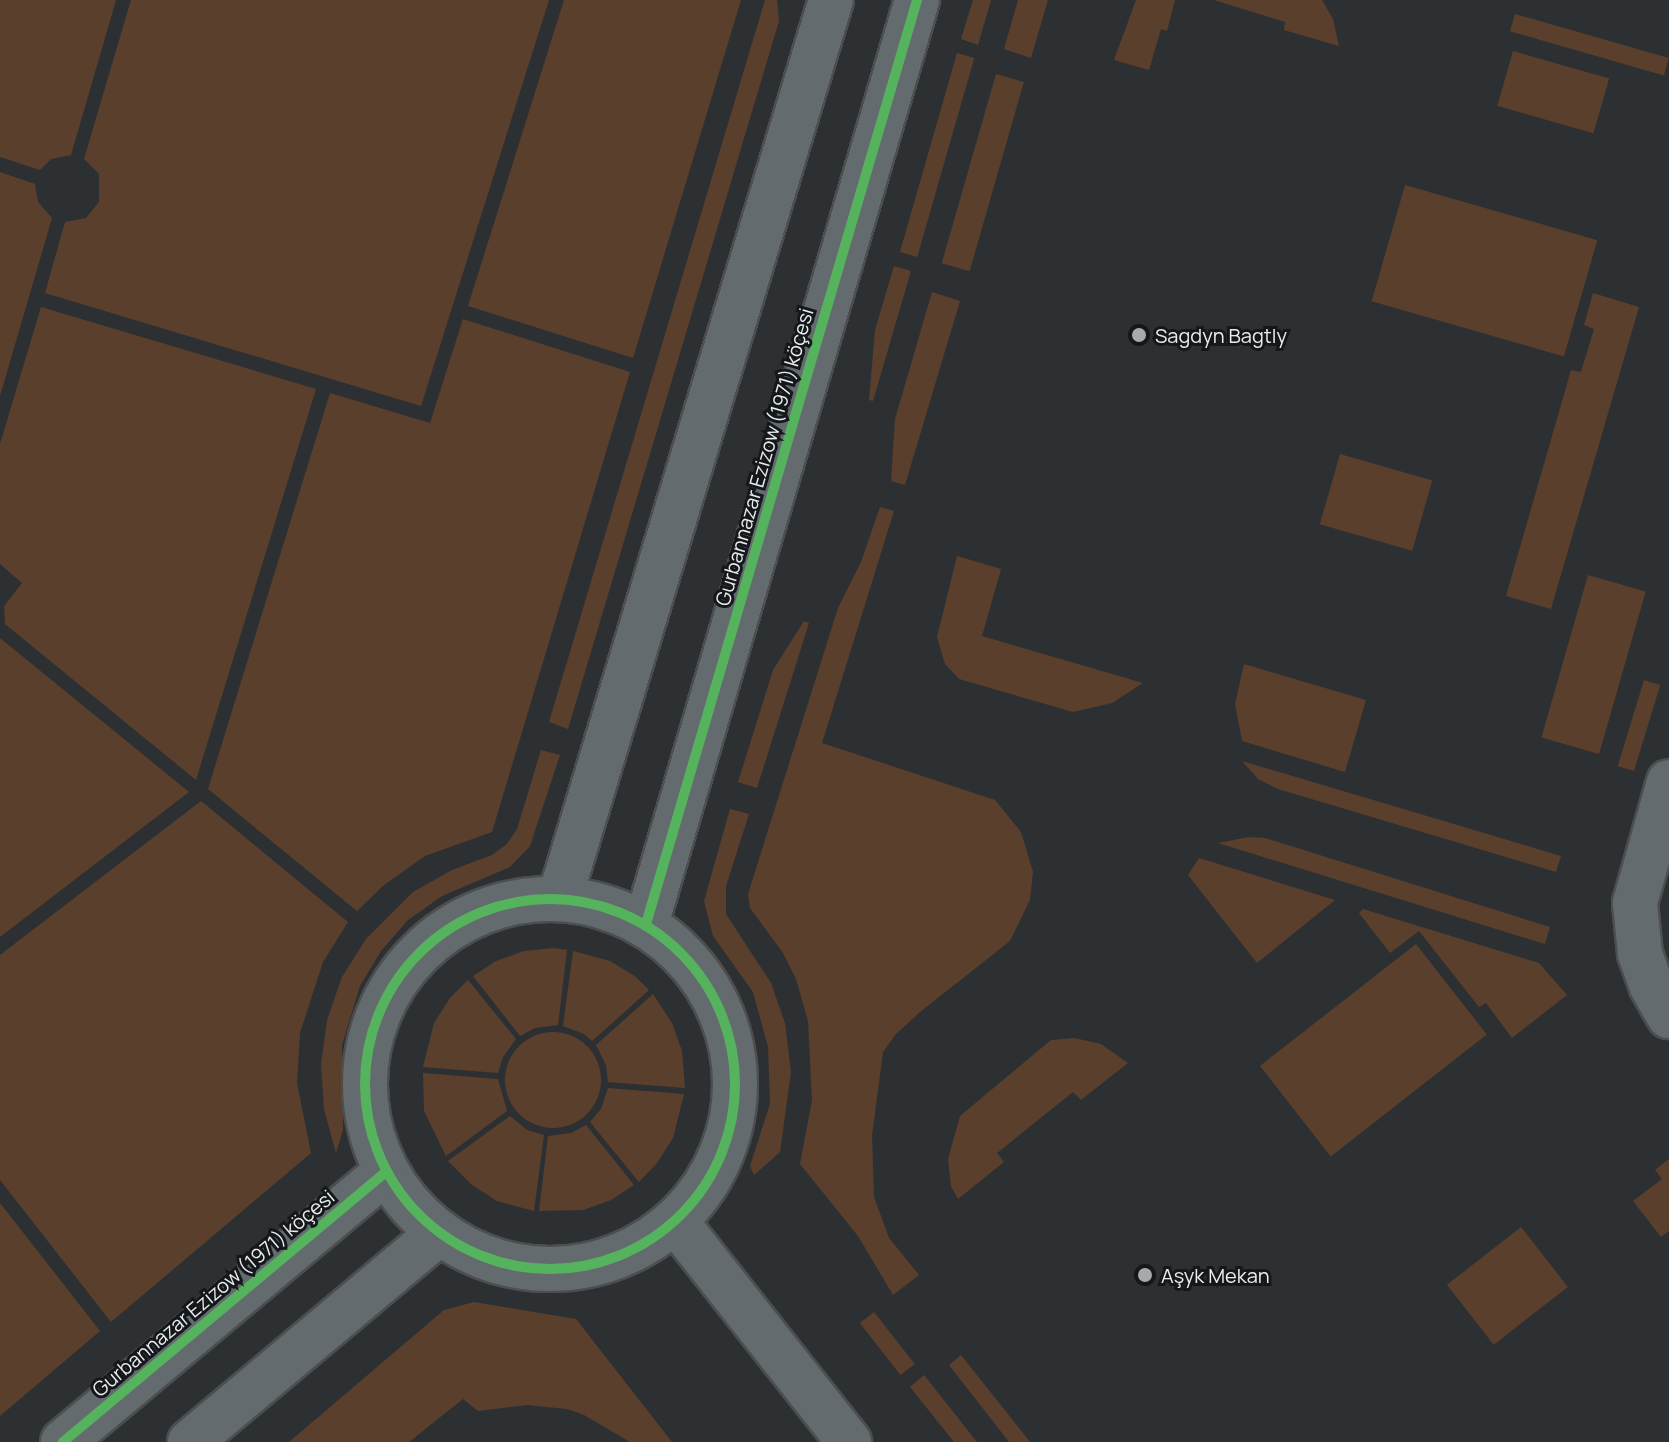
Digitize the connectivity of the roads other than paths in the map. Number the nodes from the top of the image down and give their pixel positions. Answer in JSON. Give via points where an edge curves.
{"nodes":[{"id":1,"x":831,"y":0,"type":"edge"},
{"id":2,"x":917,"y":0,"type":"edge"},
{"id":3,"x":1669,"y":782,"type":"edge"},
{"id":4,"x":560,"y":897,"type":"junction"},
{"id":5,"x":646,"y":924,"type":"junction"},
{"id":6,"x":1652,"y":926,"type":"edge"},
{"id":7,"x":1669,"y":1016,"type":"edge"},
{"id":8,"x":386,"y":1172,"type":"junction"},
{"id":9,"x":676,"y":1222,"type":"junction"},
{"id":10,"x":439,"y":1233,"type":"junction"},
{"id":11,"x":63,"y":1442,"type":"edge"},
{"id":12,"x":190,"y":1442,"type":"edge"},
{"id":13,"x":849,"y":1442,"type":"edge"}],
"edges":[{"from":1,"to":4,"type":"street"},
{"from":2,"to":5,"type":"street","name":"Gurbannazar Ezizow (1971) köçesi"},
{"from":3,"to":6,"type":"street","via":[[1640,878]]},
{"from":4,"to":5,"type":"street","via":[[605,905]]},
{"from":4,"to":8,"type":"street","via":[[503,903],[451,926],[408,963],[379,1012],[366,1067],[369,1124]]},
{"from":5,"to":9,"type":"street","via":[[689,960],[719,1007],[735,1060],[734,1116],[716,1170]]},
{"from":6,"to":7,"type":"street","via":[[1651,985]]},
{"from":8,"to":10,"type":"street"},
{"from":8,"to":11,"type":"street","name":"Gurbannazar Ezizow (1971) köçesi"},
{"from":9,"to":10,"type":"street","via":[[642,1246],[593,1265],[541,1270],[489,1260]]},
{"from":9,"to":13,"type":"street"},
{"from":10,"to":12,"type":"street"}]}
